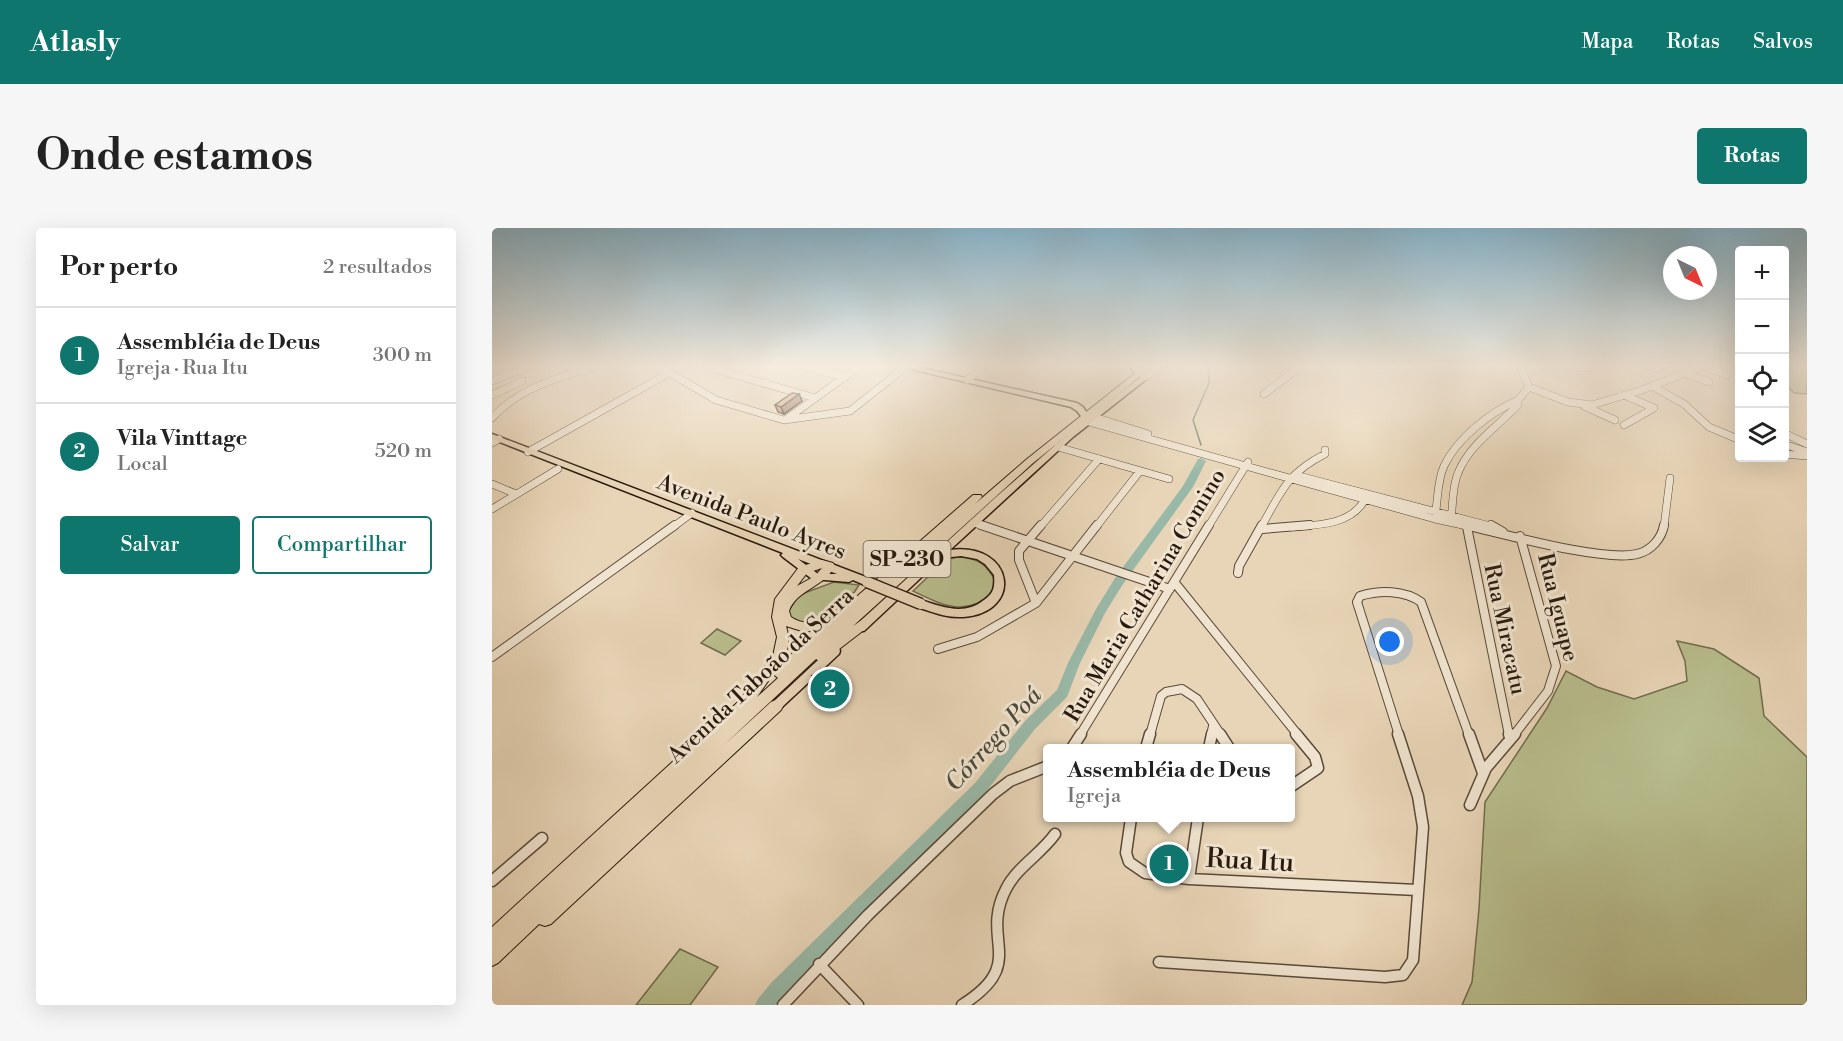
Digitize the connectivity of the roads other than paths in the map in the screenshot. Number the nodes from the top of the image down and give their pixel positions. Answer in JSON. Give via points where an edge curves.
{"nodes":[{"id":1,"x":509,"y":402,"type":"edge"},
{"id":2,"x":617,"y":402,"type":"edge"},
{"id":3,"x":724,"y":402,"type":"edge"},
{"id":4,"x":809,"y":402,"type":"edge"},
{"id":5,"x":860,"y":402,"type":"edge"},
{"id":6,"x":1058,"y":402,"type":"edge"},
{"id":7,"x":1099,"y":402,"type":"edge"},
{"id":8,"x":1513,"y":402,"type":"edge"},
{"id":9,"x":1518,"y":402,"type":"edge"},
{"id":10,"x":1573,"y":402,"type":"edge"},
{"id":11,"x":1600,"y":402,"type":"edge"},
{"id":12,"x":1641,"y":402,"type":"edge"},
{"id":13,"x":1681,"y":402,"type":"edge"},
{"id":14,"x":1581,"y":405,"type":"junction"},
{"id":15,"x":1089,"y":410,"type":"junction"},
{"id":16,"x":492,"y":418,"type":"edge"},
{"id":17,"x":784,"y":420,"type":"junction"},
{"id":18,"x":1615,"y":420,"type":"dead end"},
{"id":19,"x":1624,"y":425,"type":"dead end"},
{"id":20,"x":1789,"y":435,"type":"edge"},
{"id":21,"x":1735,"y":438,"type":"edge"},
{"id":22,"x":494,"y":441,"type":"edge"},
{"id":23,"x":1807,"y":444,"type":"edge"},
{"id":24,"x":1789,"y":446,"type":"edge"},
{"id":25,"x":1059,"y":447,"type":"junction"},
{"id":26,"x":1325,"y":450,"type":"dead end"},
{"id":27,"x":528,"y":452,"type":"junction"},
{"id":28,"x":1789,"y":454,"type":"edge"},
{"id":29,"x":1807,"y":454,"type":"edge"},
{"id":30,"x":1100,"y":459,"type":"junction"},
{"id":31,"x":1030,"y":461,"type":"junction"},
{"id":32,"x":1247,"y":464,"type":"junction"},
{"id":33,"x":558,"y":469,"type":"junction"},
{"id":34,"x":574,"y":469,"type":"junction"},
{"id":35,"x":1140,"y":471,"type":"junction"},
{"id":36,"x":1291,"y":476,"type":"junction"},
{"id":37,"x":1670,"y":478,"type":"dead end"},
{"id":38,"x":1169,"y":479,"type":"dead end"},
{"id":39,"x":492,"y":483,"type":"edge"},
{"id":40,"x":1008,"y":491,"type":"junction"},
{"id":41,"x":516,"y":494,"type":"junction"},
{"id":42,"x":1364,"y":501,"type":"junction"},
{"id":43,"x":654,"y":502,"type":"junction"},
{"id":44,"x":492,"y":509,"type":"edge"},
{"id":45,"x":690,"y":515,"type":"junction"},
{"id":46,"x":1435,"y":516,"type":"junction"},
{"id":47,"x":1451,"y":519,"type":"junction"},
{"id":48,"x":974,"y":523,"type":"junction"},
{"id":49,"x":1467,"y":527,"type":"junction"},
{"id":50,"x":1262,"y":529,"type":"junction"},
{"id":51,"x":965,"y":531,"type":"junction"},
{"id":52,"x":1503,"y":532,"type":"junction"},
{"id":53,"x":1520,"y":536,"type":"junction"},
{"id":54,"x":1029,"y":542,"type":"junction"},
{"id":55,"x":953,"y":544,"type":"junction"},
{"id":56,"x":961,"y":552,"type":"junction"},
{"id":57,"x":976,"y":554,"type":"junction"},
{"id":58,"x":941,"y":556,"type":"junction"},
{"id":59,"x":1075,"y":556,"type":"junction"},
{"id":60,"x":825,"y":565,"type":"junction"},
{"id":61,"x":803,"y":570,"type":"junction"},
{"id":62,"x":1238,"y":573,"type":"dead end"},
{"id":63,"x":821,"y":578,"type":"junction"},
{"id":64,"x":864,"y":581,"type":"junction"},
{"id":65,"x":1172,"y":586,"type":"junction"},
{"id":66,"x":859,"y":602,"type":"junction"},
{"id":67,"x":1036,"y":603,"type":"junction"},
{"id":68,"x":865,"y":623,"type":"joint"},
{"id":69,"x":938,"y":649,"type":"dead end"},
{"id":70,"x":492,"y":657,"type":"edge"},
{"id":71,"x":771,"y":701,"type":"junction"},
{"id":72,"x":737,"y":713,"type":"junction"},
{"id":73,"x":1213,"y":726,"type":"junction"},
{"id":74,"x":1510,"y":738,"type":"junction"},
{"id":75,"x":1074,"y":744,"type":"edge"},
{"id":76,"x":1147,"y":744,"type":"edge"},
{"id":77,"x":1210,"y":744,"type":"edge"},
{"id":78,"x":1226,"y":744,"type":"edge"},
{"id":79,"x":1043,"y":768,"type":"edge"},
{"id":80,"x":1483,"y":773,"type":"junction"},
{"id":81,"x":1295,"y":784,"type":"edge"},
{"id":82,"x":1470,"y":805,"type":"dead end"},
{"id":83,"x":1130,"y":822,"type":"edge"},
{"id":84,"x":1197,"y":822,"type":"edge"},
{"id":85,"x":1055,"y":834,"type":"dead end"},
{"id":86,"x":542,"y":837,"type":"dead end"},
{"id":87,"x":1190,"y":879,"type":"junction"},
{"id":88,"x":492,"y":881,"type":"edge"},
{"id":89,"x":1417,"y":890,"type":"junction"},
{"id":90,"x":492,"y":938,"type":"edge"},
{"id":91,"x":492,"y":957,"type":"edge"},
{"id":92,"x":1159,"y":962,"type":"dead end"},
{"id":93,"x":492,"y":964,"type":"edge"},
{"id":94,"x":819,"y":964,"type":"junction"},
{"id":95,"x":783,"y":1005,"type":"edge"},
{"id":96,"x":858,"y":1005,"type":"edge"},
{"id":97,"x":962,"y":1005,"type":"edge"}],
"edges":[{"from":1,"to":16,"type":"street"},
{"from":2,"to":27,"type":"street"},
{"from":3,"to":17,"type":"street"},
{"from":4,"to":17,"type":"street"},
{"from":5,"to":17,"type":"street","via":[[849,411]]},
{"from":6,"to":15,"type":"main road"},
{"from":7,"to":15,"type":"highway","name":"Avenida Taboão da Serra","number":"SP-230"},
{"from":8,"to":46,"type":"street","via":[[1452,453],[1443,469]]},
{"from":9,"to":47,"type":"street","via":[[1469,454],[1459,472]]},
{"from":10,"to":14,"type":"street"},
{"from":11,"to":14,"type":"street"},
{"from":12,"to":19,"type":"street","via":[[1654,408]]},
{"from":13,"to":21,"type":"street","via":[[1709,427]]},
{"from":14,"to":18,"type":"street"},
{"from":15,"to":25,"type":"main road"},
{"from":15,"to":31,"type":"highway","name":"Avenida Taboão da Serra","number":"SP-230"},
{"from":15,"to":32,"type":"street","via":[[1136,434]]},
{"from":15,"to":66,"type":"highway","name":"Avenida Taboão da Serra","number":"SP-230"},
{"from":20,"to":23,"type":"street"},
{"from":22,"to":27,"type":"main road","name":"Avenida Paulo Ayres"},
{"from":22,"to":33,"type":"main road","name":"Avenida Paulo Ayres"},
{"from":24,"to":29,"type":"street"},
{"from":25,"to":30,"type":"street"},
{"from":25,"to":40,"type":"main road"},
{"from":26,"to":36,"type":"street"},
{"from":27,"to":34,"type":"main road","name":"Avenida Paulo Ayres"},
{"from":28,"to":29,"type":"street"},
{"from":30,"to":35,"type":"street"},
{"from":30,"to":54,"type":"street"},
{"from":31,"to":40,"type":"highway"},
{"from":31,"to":71,"type":"highway","name":"Avenida Taboão da Serra","number":"SP-230"},
{"from":32,"to":36,"type":"street"},
{"from":32,"to":65,"type":"street","name":"Rua Maria Catharina Comino"},
{"from":33,"to":34,"type":"main road"},
{"from":33,"to":41,"type":"street"},
{"from":33,"to":43,"type":"main road","name":"Avenida Paulo Ayres"},
{"from":34,"to":43,"type":"main road","name":"Avenida Paulo Ayres"},
{"from":35,"to":38,"type":"street"},
{"from":35,"to":59,"type":"street"},
{"from":36,"to":42,"type":"street"},
{"from":36,"to":46,"type":"street"},
{"from":36,"to":50,"type":"street"},
{"from":37,"to":53,"type":"street","via":[[1663,533],[1653,546],[1638,554],[1604,555]]},
{"from":39,"to":41,"type":"street"},
{"from":40,"to":48,"type":"main road"},
{"from":41,"to":44,"type":"street"},
{"from":42,"to":46,"type":"street"},
{"from":42,"to":50,"type":"street","via":[[1358,513],[1341,521]]},
{"from":43,"to":45,"type":"main road","name":"Avenida Paulo Ayres"},
{"from":45,"to":60,"type":"main road","name":"Avenida Paulo Ayres"},
{"from":45,"to":61,"type":"main road","name":"Avenida Paulo Ayres","via":[[788,556]]},
{"from":45,"to":70,"type":"street"},
{"from":46,"to":47,"type":"street"},
{"from":47,"to":49,"type":"street"},
{"from":47,"to":52,"type":"street","via":[[1490,525]]},
{"from":48,"to":51,"type":"main road"},
{"from":48,"to":54,"type":"street"},
{"from":49,"to":52,"type":"street"},
{"from":49,"to":74,"type":"street","name":"Rua Miracatu"},
{"from":50,"to":62,"type":"street"},
{"from":51,"to":55,"type":"main road"},
{"from":51,"to":57,"type":"main road"},
{"from":52,"to":53,"type":"street"},
{"from":53,"to":74,"type":"street","name":"Rua Iguape","via":[[1556,675],[1542,700]]},
{"from":54,"to":59,"type":"street"},
{"from":54,"to":67,"type":"street","via":[[1019,551],[1018,560]]},
{"from":55,"to":56,"type":"main road"},
{"from":55,"to":58,"type":"main road"},
{"from":56,"to":57,"type":"main road"},
{"from":56,"to":58,"type":"main road"},
{"from":57,"to":64,"type":"main road","bridge":true,"via":[[994,567],[1000,588],[979,609],[960,614],[943,612]]},
{"from":58,"to":68,"type":"main road"},
{"from":59,"to":65,"type":"street"},
{"from":59,"to":67,"type":"street"},
{"from":60,"to":61,"type":"highway"},
{"from":60,"to":63,"type":"highway"},
{"from":60,"to":64,"type":"main road","name":"Avenida Paulo Ayres"},
{"from":61,"to":63,"type":"main road","name":"Avenida Paulo Ayres"},
{"from":61,"to":72,"type":"highway","via":[[777,609],[783,637],[776,664]]},
{"from":63,"to":64,"type":"main road","name":"Avenida Paulo Ayres"},
{"from":63,"to":66,"type":"highway","via":[[788,599],[783,611],[791,624],[817,626]]},
{"from":65,"to":75,"type":"street","name":"Rua Maria Catharina Comino"},
{"from":65,"to":81,"type":"street","via":[[1315,757],[1318,768]]},
{"from":66,"to":72,"type":"highway","name":"Avenida Taboão da Serra","number":"SP-230"},
{"from":67,"to":69,"type":"street","via":[[976,637]]},
{"from":68,"to":71,"type":"highway","via":[[783,686]]},
{"from":71,"to":91,"type":"highway","name":"Avenida Taboão da Serra","number":"SP-230"},
{"from":71,"to":93,"type":"highway","via":[[572,895]]},
{"from":72,"to":90,"type":"highway","name":"Avenida Taboão da Serra","number":"SP-230"},
{"from":73,"to":76,"type":"street","via":[[1189,692],[1174,689],[1161,696]]},
{"from":73,"to":77,"type":"street"},
{"from":73,"to":78,"type":"street"},
{"from":74,"to":80,"type":"street","name":"Rua Iguape"},
{"from":79,"to":94,"type":"street","via":[[1010,781],[993,794]]},
{"from":80,"to":82,"type":"street","name":"Rua Iguape"},
{"from":80,"to":89,"type":"street","via":[[1421,602],[1406,595],[1360,596],[1358,602],[1422,816]]},
{"from":83,"to":87,"type":"street","name":"Rua Itu","via":[[1126,853],[1129,862],[1145,873]]},
{"from":84,"to":87,"type":"street"},
{"from":85,"to":97,"type":"street","via":[[1046,850],[1005,890],[999,919],[999,964],[994,980],[987,990]]},
{"from":86,"to":88,"type":"street"},
{"from":87,"to":89,"type":"street","name":"Rua Itu"},
{"from":89,"to":92,"type":"street","via":[[1413,960],[1403,975]]},
{"from":94,"to":95,"type":"street"},
{"from":94,"to":96,"type":"street"}]}
